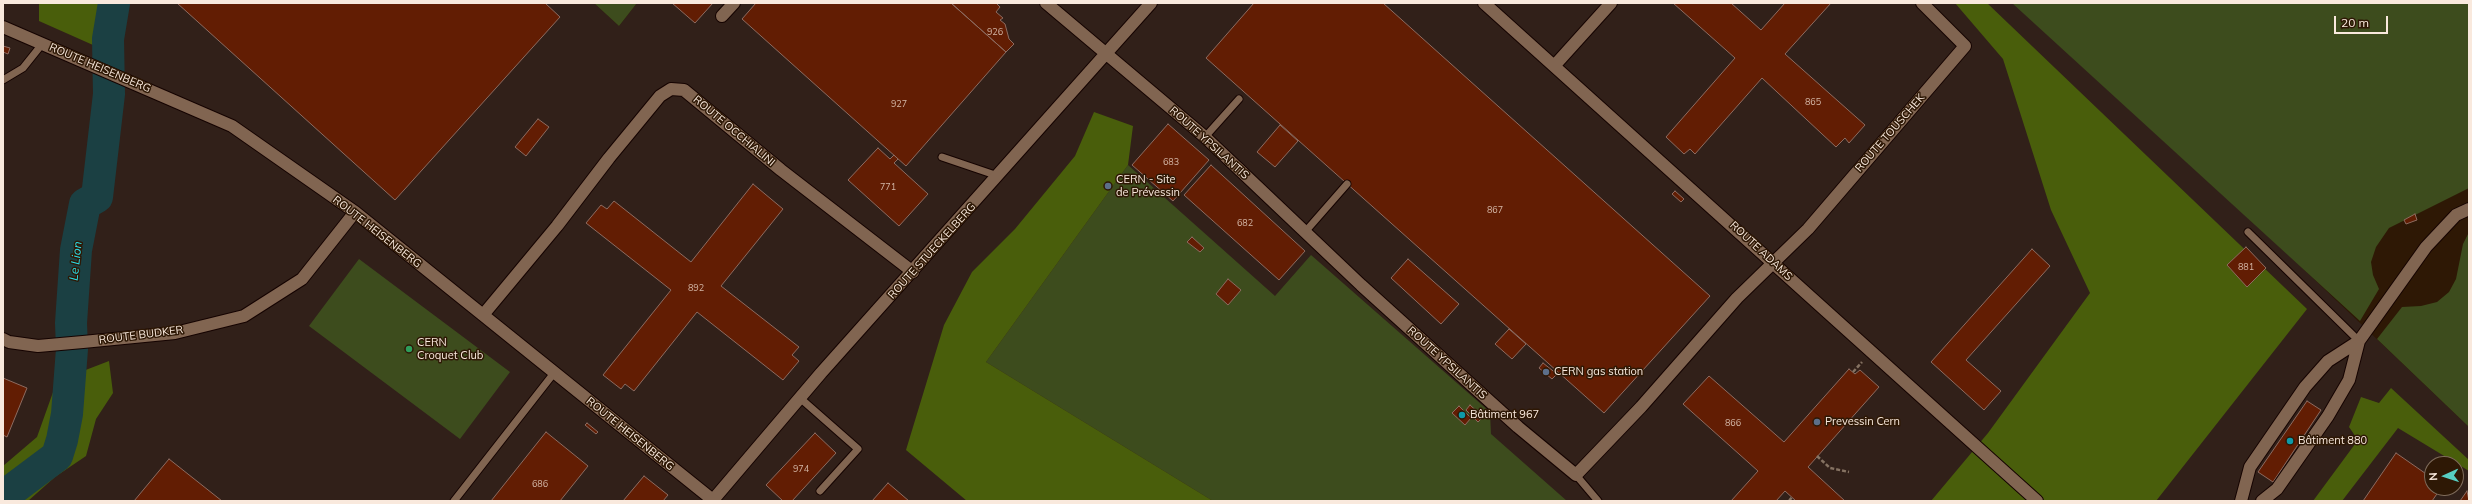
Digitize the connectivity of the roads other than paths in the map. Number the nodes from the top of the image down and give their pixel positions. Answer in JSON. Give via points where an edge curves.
{"nodes":[{"id":1,"x":734,"y":3,"type":"edge"},
{"id":2,"x":1046,"y":3,"type":"edge"},
{"id":3,"x":1151,"y":3,"type":"edge"},
{"id":4,"x":1484,"y":3,"type":"edge"},
{"id":5,"x":1611,"y":3,"type":"edge"},
{"id":6,"x":1922,"y":3,"type":"edge"},
{"id":7,"x":722,"y":16,"type":"dead end"},
{"id":8,"x":3,"y":26,"type":"edge"},
{"id":9,"x":43,"y":43,"type":"junction"},
{"id":10,"x":1106,"y":52,"type":"junction"},
{"id":11,"x":1555,"y":65,"type":"junction"},
{"id":12,"x":3,"y":80,"type":"edge"},
{"id":13,"x":1239,"y":99,"type":"dead end"},
{"id":14,"x":1205,"y":137,"type":"junction"},
{"id":15,"x":942,"y":157,"type":"dead end"},
{"id":16,"x":998,"y":176,"type":"junction"},
{"id":17,"x":1347,"y":184,"type":"dead end"},
{"id":18,"x":2469,"y":209,"type":"edge"},
{"id":19,"x":355,"y":212,"type":"junction"},
{"id":20,"x":1305,"y":232,"type":"junction"},
{"id":21,"x":2248,"y":232,"type":"dead end"},
{"id":22,"x":1774,"y":264,"type":"junction"},
{"id":23,"x":913,"y":272,"type":"junction"},
{"id":24,"x":483,"y":315,"type":"junction"},
{"id":25,"x":3,"y":339,"type":"edge"},
{"id":26,"x":2359,"y":341,"type":"junction"},
{"id":27,"x":554,"y":373,"type":"junction"},
{"id":28,"x":800,"y":398,"type":"junction"},
{"id":29,"x":1576,"y":475,"type":"junction"},
{"id":30,"x":820,"y":491,"type":"dead end"},
{"id":31,"x":714,"y":500,"type":"edge"},
{"id":32,"x":454,"y":501,"type":"edge"},
{"id":33,"x":1598,"y":501,"type":"edge"},
{"id":34,"x":2036,"y":501,"type":"edge"},
{"id":35,"x":2241,"y":501,"type":"edge"},
{"id":36,"x":2262,"y":501,"type":"edge"}],
"edges":[{"from":1,"to":7,"type":"street"},
{"from":2,"to":10,"type":"street","name":"ROUTE YPSILANTIS"},
{"from":3,"to":10,"type":"street","name":"ROUTE STUECKELBERG"},
{"from":4,"to":11,"type":"street","name":"ROUTE ADAMS"},
{"from":5,"to":11,"type":"street"},
{"from":6,"to":22,"type":"street","name":"ROUTE TOUSCHEK","via":[[1965,46],[1808,229]]},
{"from":8,"to":9,"type":"street","name":"ROUTE HEISENBERG"},
{"from":9,"to":12,"type":"lane","via":[[23,68]]},
{"from":9,"to":19,"type":"street","name":"ROUTE HEISENBERG","via":[[232,126]]},
{"from":10,"to":14,"type":"street","name":"ROUTE YPSILANTIS"},
{"from":10,"to":16,"type":"street","name":"ROUTE STUECKELBERG"},
{"from":11,"to":22,"type":"street","name":"ROUTE ADAMS"},
{"from":13,"to":14,"type":"lane"},
{"from":14,"to":20,"type":"street","name":"ROUTE YPSILANTIS"},
{"from":15,"to":16,"type":"lane"},
{"from":16,"to":23,"type":"street","name":"ROUTE STUECKELBERG"},
{"from":17,"to":20,"type":"lane"},
{"from":18,"to":26,"type":"street","via":[[2456,216],[2426,247]]},
{"from":19,"to":24,"type":"street","name":"ROUTE HEISENBERG"},
{"from":19,"to":25,"type":"street","name":"ROUTE BUDKER","via":[[302,279],[244,316],[175,333],[83,342],[38,346]]},
{"from":20,"to":29,"type":"street","name":"ROUTE YPSILANTIS","via":[[1518,427]]},
{"from":21,"to":26,"type":"lane"},
{"from":22,"to":29,"type":"street","via":[[1737,298],[1641,407]]},
{"from":22,"to":34,"type":"street","name":"ROUTE ADAMS"},
{"from":23,"to":24,"type":"street","name":"ROUTE OCCHIALINI","via":[[781,170],[684,90],[671,89],[660,96]]},
{"from":23,"to":28,"type":"street","name":"ROUTE STUECKELBERG"},
{"from":24,"to":27,"type":"street","name":"ROUTE HEISENBERG"},
{"from":26,"to":35,"type":"street","via":[[2328,361],[2306,387],[2250,467]]},
{"from":26,"to":36,"type":"street","via":[[2349,380],[2328,416],[2277,489]]},
{"from":27,"to":31,"type":"street","name":"ROUTE HEISENBERG"},
{"from":27,"to":32,"type":"lane"},
{"from":28,"to":30,"type":"lane","via":[[858,448]]},
{"from":28,"to":31,"type":"street","name":"ROUTE STUECKELBERG"},
{"from":29,"to":33,"type":"lane"}]}
